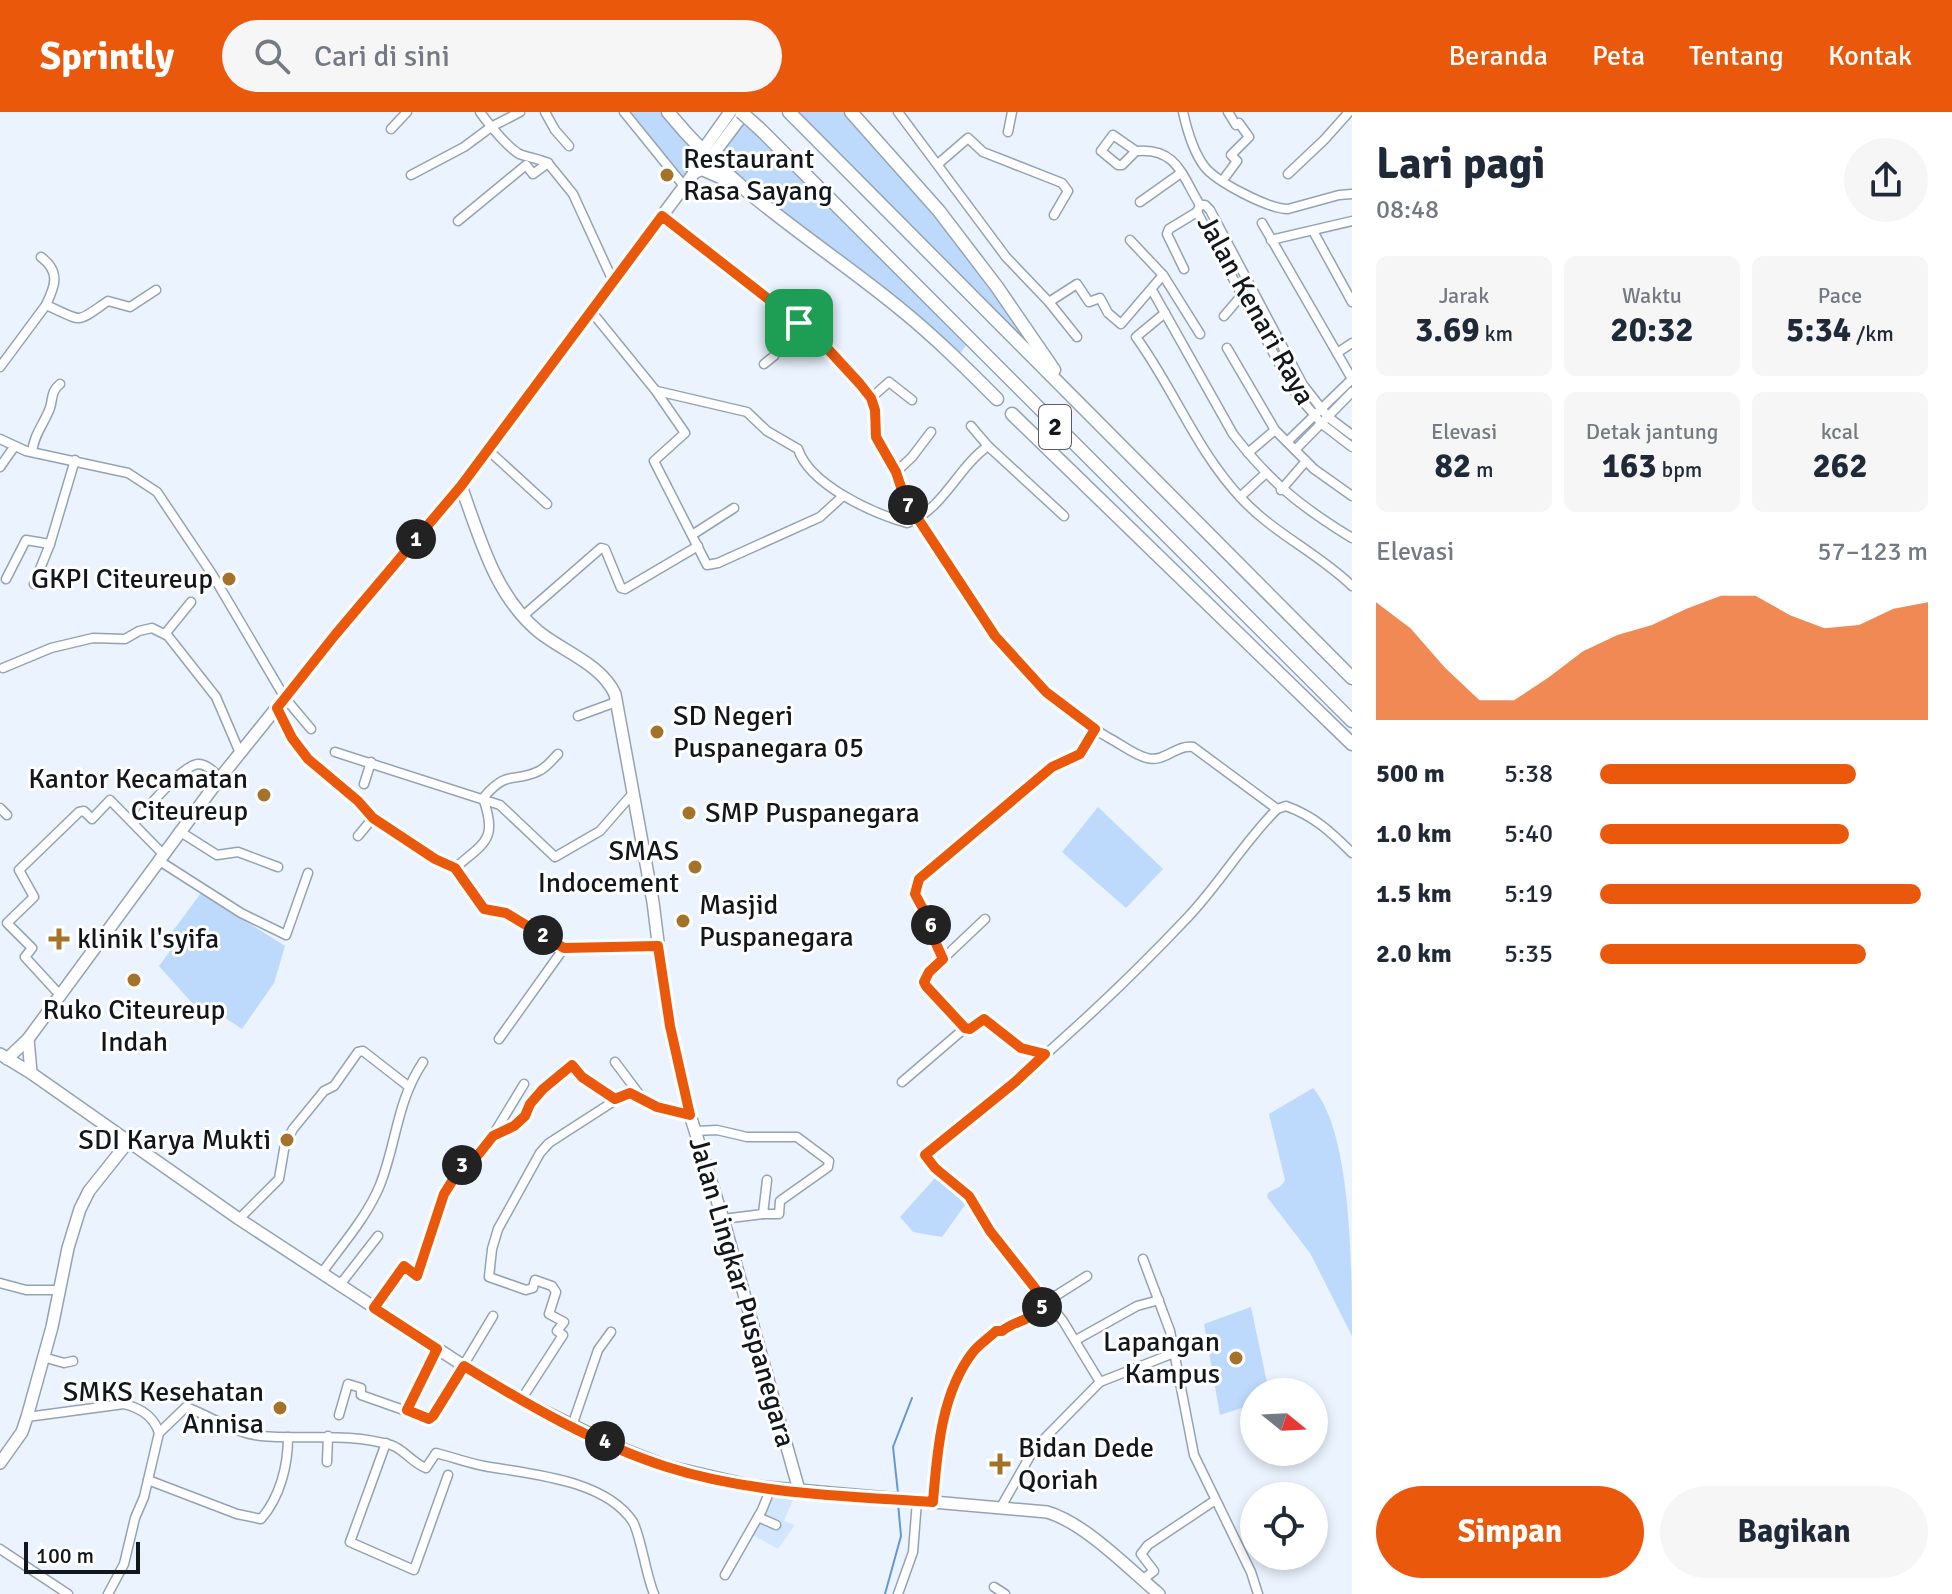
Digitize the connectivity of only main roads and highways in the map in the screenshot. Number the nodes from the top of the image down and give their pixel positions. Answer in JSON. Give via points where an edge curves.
{"nodes":[{"id":1,"x":668,"y":112,"type":"edge"},
{"id":2,"x":730,"y":112,"type":"edge"},
{"id":3,"x":743,"y":112,"type":"edge"},
{"id":4,"x":789,"y":112,"type":"edge"},
{"id":5,"x":851,"y":112,"type":"edge"},
{"id":6,"x":701,"y":162,"type":"junction"},
{"id":7,"x":997,"y":399,"type":"dead end"},
{"id":8,"x":1075,"y":399,"type":"junction"},
{"id":9,"x":1012,"y":414,"type":"dead end"},
{"id":10,"x":461,"y":486,"type":"junction"},
{"id":11,"x":1352,"y":678,"type":"edge"},
{"id":12,"x":1352,"y":721,"type":"edge"},
{"id":13,"x":1352,"y":744,"type":"edge"},
{"id":14,"x":28,"y":1039,"type":"junction"},
{"id":15,"x":2,"y":1061,"type":"edge"},
{"id":16,"x":31,"y":1073,"type":"junction"},
{"id":17,"x":128,"y":1142,"type":"junction"},
{"id":18,"x":0,"y":1463,"type":"edge"},
{"id":19,"x":799,"y":1490,"type":"junction"},
{"id":20,"x":1159,"y":1594,"type":"edge"}],
"edges":[{"from":1,"to":6,"type":"highway"},
{"from":2,"to":6,"type":"main road"},
{"from":3,"to":6,"type":"main road"},
{"from":3,"to":12,"type":"highway","number":"2","bridge":true},
{"from":4,"to":8,"type":"highway","number":"2"},
{"from":5,"to":8,"type":"highway","via":[[939,211]]},
{"from":6,"to":7,"type":"highway","via":[[902,310]]},
{"from":6,"to":10,"type":"main road"},
{"from":8,"to":11,"type":"highway","number":"2"},
{"from":9,"to":13,"type":"highway"},
{"from":10,"to":14,"type":"main road","via":[[220,778]]},
{"from":10,"to":19,"type":"main road","name":"Jalan Lingkar Puspanegara","via":[[496,578],[523,616],[605,678],[616,702],[690,1115]]},
{"from":14,"to":15,"type":"main road"},
{"from":14,"to":16,"type":"main road"},
{"from":15,"to":16,"type":"main road"},
{"from":16,"to":17,"type":"main road"},
{"from":17,"to":18,"type":"main road","via":[[80,1209],[27,1417]]},
{"from":17,"to":19,"type":"main road","via":[[339,1286],[521,1400],[666,1466],[729,1482]]},
{"from":19,"to":20,"type":"main road","via":[[1061,1516]]}]}
